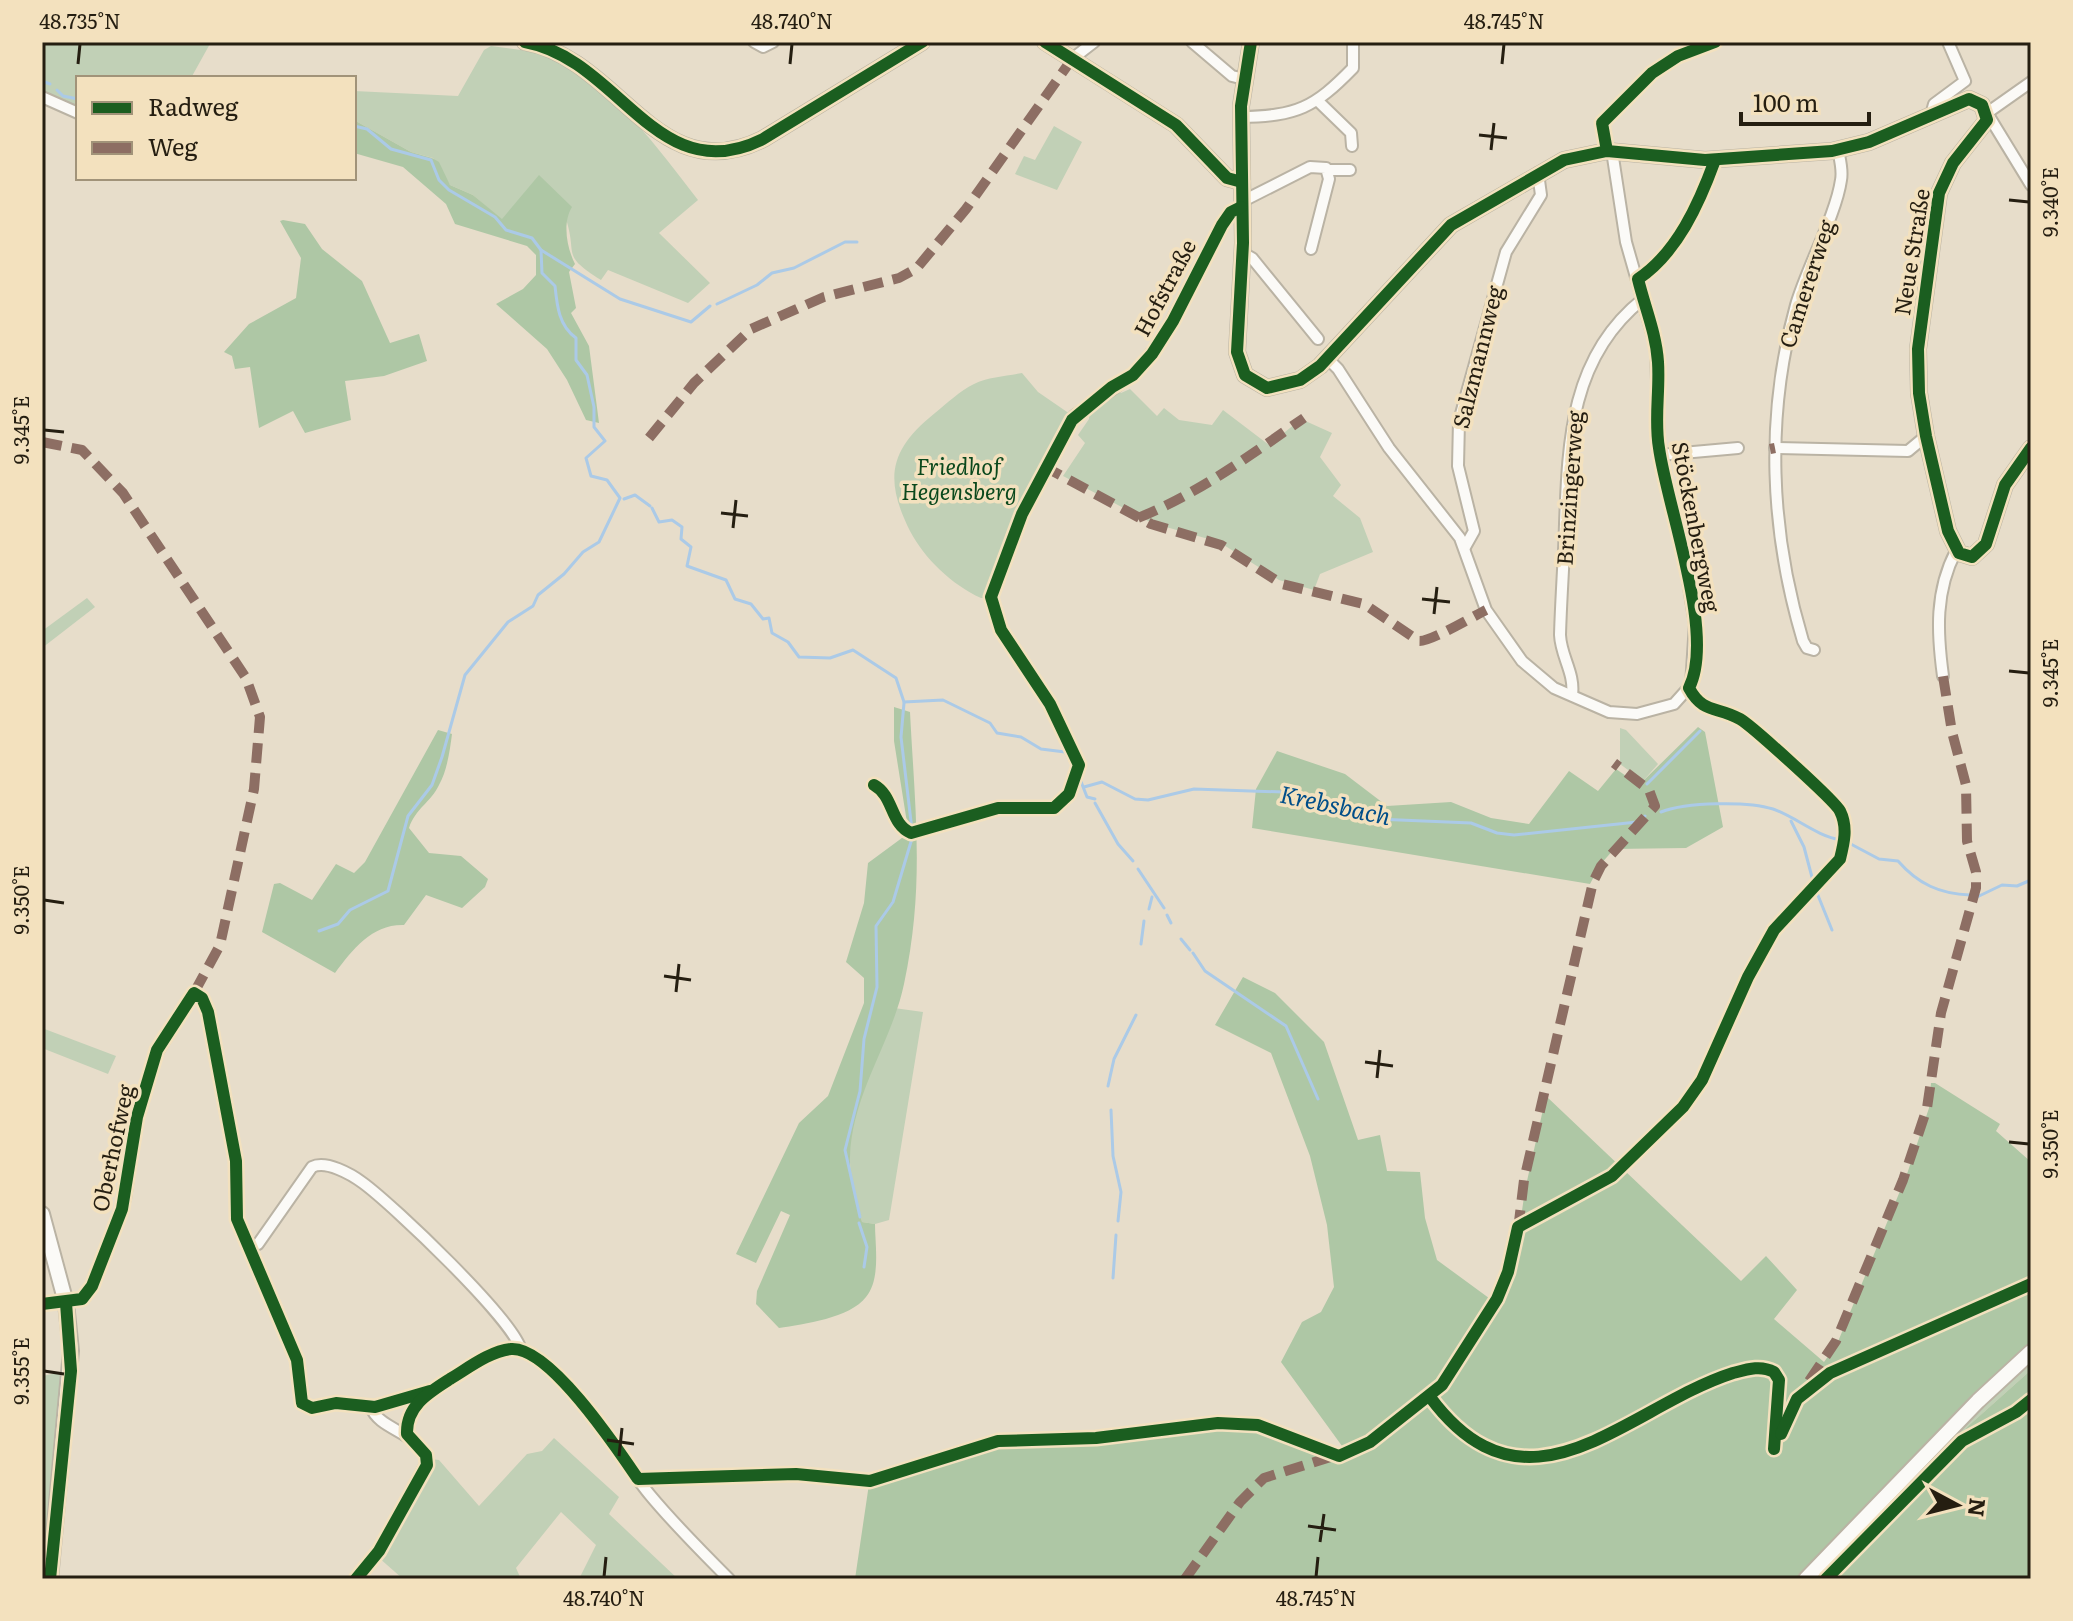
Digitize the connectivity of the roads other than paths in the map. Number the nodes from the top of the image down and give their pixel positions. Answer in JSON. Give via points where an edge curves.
{"nodes":[{"id":1,"x":754,"y":42,"type":"edge"},
{"id":2,"x":773,"y":42,"type":"edge"},
{"id":3,"x":922,"y":42,"type":"edge"},
{"id":4,"x":1045,"y":42,"type":"edge"},
{"id":5,"x":1094,"y":42,"type":"edge"},
{"id":6,"x":1192,"y":42,"type":"edge"},
{"id":7,"x":1251,"y":42,"type":"edge"},
{"id":8,"x":1353,"y":42,"type":"edge"},
{"id":9,"x":1715,"y":42,"type":"edge"},
{"id":10,"x":1948,"y":42,"type":"edge"},
{"id":11,"x":532,"y":43,"type":"edge"},
{"id":12,"x":1072,"y":59,"type":"junction"},
{"id":13,"x":1244,"y":79,"type":"junction"},
{"id":14,"x":2031,"y":82,"type":"edge"},
{"id":15,"x":42,"y":97,"type":"edge"},
{"id":16,"x":1318,"y":101,"type":"junction"},
{"id":17,"x":76,"y":112,"type":"edge"},
{"id":18,"x":1987,"y":113,"type":"junction"},
{"id":19,"x":1931,"y":115,"type":"junction"},
{"id":20,"x":1241,"y":117,"type":"junction"},
{"id":21,"x":1352,"y":146,"type":"dead end"},
{"id":22,"x":1838,"y":150,"type":"junction"},
{"id":23,"x":1609,"y":151,"type":"junction"},
{"id":24,"x":1715,"y":160,"type":"junction"},
{"id":25,"x":1329,"y":170,"type":"junction"},
{"id":26,"x":1350,"y":170,"type":"dead end"},
{"id":27,"x":1538,"y":173,"type":"junction"},
{"id":28,"x":1242,"y":182,"type":"junction"},
{"id":29,"x":2031,"y":185,"type":"edge"},
{"id":30,"x":1241,"y":205,"type":"junction"},
{"id":31,"x":1311,"y":249,"type":"dead end"},
{"id":32,"x":1243,"y":253,"type":"junction"},
{"id":33,"x":1638,"y":279,"type":"junction"},
{"id":34,"x":1643,"y":299,"type":"junction"},
{"id":35,"x":1318,"y":339,"type":"dead end"},
{"id":36,"x":1328,"y":359,"type":"junction"},
{"id":37,"x":1926,"y":436,"type":"junction"},
{"id":38,"x":1738,"y":448,"type":"dead end"},
{"id":39,"x":1775,"y":448,"type":"junction"},
{"id":40,"x":2031,"y":448,"type":"edge"},
{"id":41,"x":1660,"y":455,"type":"junction"},
{"id":42,"x":1047,"y":468,"type":"dead end"},
{"id":43,"x":1465,"y":547,"type":"junction"},
{"id":44,"x":1956,"y":551,"type":"junction"},
{"id":45,"x":1814,"y":650,"type":"dead end"},
{"id":46,"x":1943,"y":676,"type":"dead end"},
{"id":47,"x":1572,"y":695,"type":"junction"},
{"id":48,"x":42,"y":1214,"type":"edge"},
{"id":49,"x":249,"y":1248,"type":"junction"},
{"id":50,"x":66,"y":1303,"type":"junction"},
{"id":51,"x":521,"y":1350,"type":"junction"},
{"id":52,"x":2031,"y":1352,"type":"edge"},
{"id":53,"x":430,"y":1391,"type":"junction"},
{"id":54,"x":371,"y":1407,"type":"junction"},
{"id":55,"x":407,"y":1434,"type":"junction"},
{"id":56,"x":50,"y":1579,"type":"edge"},
{"id":57,"x":356,"y":1579,"type":"edge"},
{"id":58,"x":729,"y":1579,"type":"edge"},
{"id":59,"x":1806,"y":1579,"type":"edge"}],
"edges":[{"from":1,"to":2,"type":"street","via":[[763,47]]},
{"from":3,"to":11,"type":"street","via":[[763,139],[715,151],[663,135],[588,68]]},
{"from":4,"to":12,"type":"street"},
{"from":5,"to":12,"type":"street"},
{"from":6,"to":13,"type":"street","via":[[1232,76]]},
{"from":7,"to":13,"type":"street"},
{"from":8,"to":16,"type":"street","via":[[1353,68]]},
{"from":9,"to":23,"type":"street","name":"Stöckenbergweg","via":[[1678,56],[1640,82],[1602,123]]},
{"from":10,"to":19,"type":"street","via":[[1965,81],[1934,104]]},
{"from":12,"to":28,"type":"street","via":[[1176,125],[1227,178]]},
{"from":13,"to":20,"type":"street"},
{"from":14,"to":18,"type":"street"},
{"from":15,"to":17,"type":"street"},
{"from":16,"to":20,"type":"street","via":[[1284,116]]},
{"from":16,"to":21,"type":"street","via":[[1351,133]]},
{"from":18,"to":19,"type":"street","via":[[1967,99]]},
{"from":18,"to":29,"type":"street"},
{"from":18,"to":37,"type":"street","name":"Neue Straße","via":[[1985,126],[1953,163],[1938,198],[1917,359]]},
{"from":19,"to":22,"type":"street"},
{"from":20,"to":28,"type":"street"},
{"from":22,"to":24,"type":"street"},
{"from":22,"to":39,"type":"street","name":"Camererweg","via":[[1841,183],[1788,339]]},
{"from":23,"to":24,"type":"street"},
{"from":23,"to":27,"type":"street","via":[[1569,158]]},
{"from":23,"to":33,"type":"street","name":"Stöckenbergweg"},
{"from":24,"to":33,"type":"street","via":[[1698,208],[1664,259]]},
{"from":25,"to":26,"type":"street"},
{"from":25,"to":30,"type":"street","via":[[1310,167]]},
{"from":25,"to":31,"type":"street"},
{"from":27,"to":36,"type":"street","via":[[1446,229]]},
{"from":27,"to":43,"type":"street","name":"Salzmannweg","via":[[1541,195],[1506,252],[1459,421],[1458,466],[1474,531]]},
{"from":28,"to":30,"type":"street"},
{"from":30,"to":32,"type":"street"},
{"from":30,"to":42,"type":"street","name":"Hofstraße","via":[[1222,225],[1165,336],[1136,372],[1074,416]]},
{"from":32,"to":35,"type":"street"},
{"from":32,"to":36,"type":"street","via":[[1237,352],[1245,375],[1259,386],[1276,387],[1303,379]]},
{"from":33,"to":34,"type":"street","name":"Stöckenbergweg"},
{"from":34,"to":41,"type":"street","name":"Stöckenbergweg","via":[[1657,354]]},
{"from":34,"to":47,"type":"street","name":"Brinzingerweg","via":[[1600,347],[1572,417],[1560,635],[1562,656],[1573,679]]},
{"from":36,"to":43,"type":"street"},
{"from":37,"to":39,"type":"street","via":[[1908,451]]},
{"from":37,"to":44,"type":"street","name":"Neue Straße"},
{"from":38,"to":41,"type":"street"},
{"from":39,"to":45,"type":"street","name":"Camererweg","via":[[1784,566],[1803,641]]},
{"from":40,"to":44,"type":"street","via":[[2005,485],[1982,550],[1969,557]]},
{"from":41,"to":47,"type":"street","name":"Stöckenbergweg","via":[[1695,624],[1691,685],[1670,706],[1637,714],[1609,712]]},
{"from":43,"to":47,"type":"street","name":"Stöckenbergweg","via":[[1483,603],[1507,643],[1545,682]]},
{"from":44,"to":46,"type":"street","via":[[1939,607]]},
{"from":48,"to":50,"type":"street"},
{"from":49,"to":50,"type":"street","name":"Oberhofweg","via":[[236,1215],[236,1161],[208,1012],[194,993],[155,1056],[137,1117],[125,1199],[92,1286],[84,1298]]},
{"from":49,"to":51,"type":"street","via":[[258,1244],[312,1167],[321,1164],[344,1172],[376,1193],[429,1245],[509,1328]]},
{"from":49,"to":54,"type":"street","via":[[297,1360],[303,1405]]},
{"from":50,"to":56,"type":"street","via":[[71,1371]]},
{"from":51,"to":53,"type":"street","via":[[498,1353]]},
{"from":51,"to":58,"type":"street","via":[[537,1358],[580,1402],[647,1491]]},
{"from":52,"to":59,"type":"street"},
{"from":53,"to":54,"type":"street"},
{"from":53,"to":55,"type":"street","via":[[411,1411]]},
{"from":54,"to":55,"type":"street","via":[[375,1416]]},
{"from":55,"to":57,"type":"street","via":[[427,1460],[379,1551]]}]}
